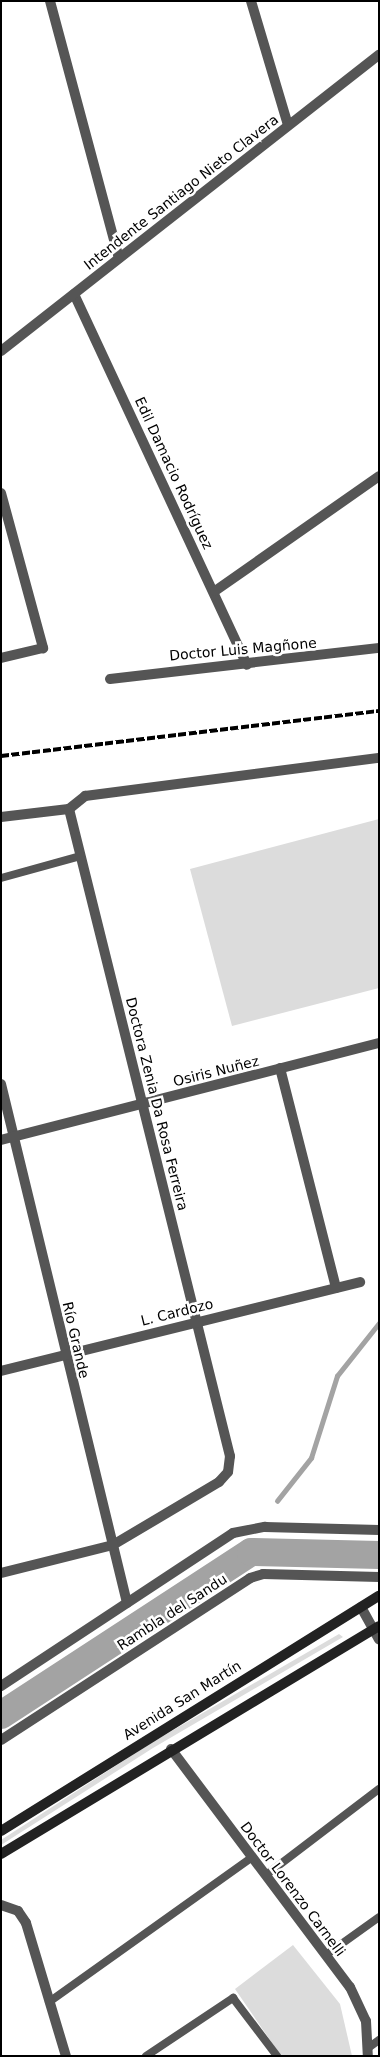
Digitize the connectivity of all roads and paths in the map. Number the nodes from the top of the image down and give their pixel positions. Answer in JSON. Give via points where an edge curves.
{"nodes":[{"id":1,"x":50,"y":1,"type":"edge"},
{"id":2,"x":250,"y":1,"type":"edge"},
{"id":3,"x":379,"y":55,"type":"edge"},
{"id":4,"x":288,"y":125,"type":"junction"},
{"id":5,"x":118,"y":258,"type":"junction"},
{"id":6,"x":74,"y":294,"type":"junction"},
{"id":7,"x":1,"y":351,"type":"edge"},
{"id":8,"x":379,"y":476,"type":"edge"},
{"id":9,"x":1,"y":493,"type":"edge"},
{"id":10,"x":215,"y":590,"type":"junction"},
{"id":11,"x":379,"y":648,"type":"edge"},
{"id":12,"x":1,"y":658,"type":"edge"},
{"id":13,"x":247,"y":665,"type":"junction"},
{"id":14,"x":110,"y":679,"type":"dead end"},
{"id":15,"x":379,"y":758,"type":"edge"},
{"id":16,"x":69,"y":809,"type":"junction"},
{"id":17,"x":1,"y":817,"type":"edge"},
{"id":18,"x":81,"y":856,"type":"junction"},
{"id":19,"x":1,"y":878,"type":"edge"},
{"id":20,"x":379,"y":1043,"type":"edge"},
{"id":21,"x":280,"y":1068,"type":"junction"},
{"id":22,"x":1,"y":1084,"type":"edge"},
{"id":23,"x":141,"y":1104,"type":"junction"},
{"id":24,"x":14,"y":1136,"type":"junction"},
{"id":25,"x":1,"y":1140,"type":"edge"},
{"id":26,"x":360,"y":1282,"type":"dead end"},
{"id":27,"x":336,"y":1288,"type":"junction"},
{"id":28,"x":198,"y":1320,"type":"junction"},
{"id":29,"x":65,"y":1354,"type":"junction"},
{"id":30,"x":1,"y":1370,"type":"edge"},
{"id":31,"x":379,"y":1530,"type":"edge"},
{"id":32,"x":113,"y":1545,"type":"junction"},
{"id":33,"x":1,"y":1573,"type":"edge"},
{"id":34,"x":379,"y":1576,"type":"edge"},
{"id":35,"x":379,"y":1596,"type":"edge"},
{"id":36,"x":127,"y":1603,"type":"junction"},
{"id":37,"x":361,"y":1606,"type":"junction"},
{"id":38,"x":376,"y":1627,"type":"edge"},
{"id":39,"x":379,"y":1639,"type":"edge"},
{"id":40,"x":1,"y":1686,"type":"edge"},
{"id":41,"x":1,"y":1740,"type":"edge"},
{"id":42,"x":171,"y":1749,"type":"junction"},
{"id":43,"x":379,"y":1789,"type":"edge"},
{"id":44,"x":1,"y":1831,"type":"edge"},
{"id":45,"x":1,"y":1854,"type":"edge"},
{"id":46,"x":252,"y":1857,"type":"junction"},
{"id":47,"x":266,"y":1875,"type":"junction"},
{"id":48,"x":6,"y":1906,"type":"edge"},
{"id":49,"x":379,"y":1917,"type":"edge"},
{"id":50,"x":326,"y":1955,"type":"junction"},
{"id":51,"x":50,"y":2002,"type":"junction"},
{"id":52,"x":379,"y":2040,"type":"edge"},
{"id":53,"x":368,"y":2052,"type":"edge"},
{"id":54,"x":66,"y":2056,"type":"edge"},
{"id":55,"x":146,"y":2056,"type":"edge"},
{"id":56,"x":277,"y":2056,"type":"edge"}],
"edges":[{"from":1,"to":5,"type":"street"},
{"from":2,"to":4,"type":"street"},
{"from":3,"to":4,"type":"street","name":"Intendente Santiago Nieto Clavera"},
{"from":4,"to":5,"type":"street","name":"Intendente Santiago Nieto Clavera"},
{"from":5,"to":6,"type":"street","name":"Intendente Santiago Nieto Clavera"},
{"from":6,"to":7,"type":"street","name":"Intendente Santiago Nieto Clavera"},
{"from":6,"to":10,"type":"street","name":"Edil Damacio Rodríguez"},
{"from":8,"to":10,"type":"street"},
{"from":9,"to":12,"type":"street","via":[[43,648]]},
{"from":10,"to":13,"type":"street","name":"Edil Damacio Rodríguez"},
{"from":11,"to":13,"type":"street","name":"Doctor Luis Magñone"},
{"from":13,"to":14,"type":"street","name":"Doctor Luis Magñone","via":[[174,668]]},
{"from":15,"to":16,"type":"street","via":[[85,796]]},
{"from":16,"to":17,"type":"street"},
{"from":16,"to":18,"type":"street","name":"Doctora Zenia Da Rosa Ferreira"},
{"from":18,"to":19,"type":"lane"},
{"from":18,"to":23,"type":"street","name":"Doctora Zenia Da Rosa Ferreira"},
{"from":20,"to":21,"type":"street","name":"Osiris Nuñez"},
{"from":21,"to":23,"type":"street","name":"Osiris Nuñez"},
{"from":21,"to":27,"type":"street"},
{"from":22,"to":24,"type":"street","name":"Río Grande"},
{"from":23,"to":24,"type":"street","name":"Osiris Nuñez"},
{"from":23,"to":28,"type":"street","name":"Doctora Zenia Da Rosa Ferreira"},
{"from":24,"to":25,"type":"street","name":"Osiris Nuñez"},
{"from":24,"to":29,"type":"street","name":"Río Grande"},
{"from":26,"to":27,"type":"street","name":"L. Cardozo"},
{"from":27,"to":28,"type":"street","name":"L. Cardozo"},
{"from":28,"to":29,"type":"street","name":"L. Cardozo"},
{"from":28,"to":32,"type":"street","name":"Doctora Zenia Da Rosa Ferreira","via":[[230,1456],[228,1472]]},
{"from":29,"to":30,"type":"street","name":"L. Cardozo"},
{"from":29,"to":32,"type":"street","name":"Río Grande"},
{"from":31,"to":36,"type":"street","via":[[248,1528]]},
{"from":32,"to":33,"type":"street"},
{"from":32,"to":36,"type":"street","name":"Río Grande"},
{"from":34,"to":41,"type":"street","name":"Rambla del Sandu","via":[[263,1574],[250,1578]]},
{"from":35,"to":37,"type":"street","name":"Avenida San Martín"},
{"from":36,"to":40,"type":"street"},
{"from":37,"to":38,"type":"street"},
{"from":37,"to":44,"type":"street","name":"Avenida San Martín"},
{"from":38,"to":39,"type":"street"},
{"from":38,"to":42,"type":"street"},
{"from":42,"to":45,"type":"street"},
{"from":42,"to":46,"type":"street","name":"Doctor Lorenzo Carnelli"},
{"from":43,"to":47,"type":"lane"},
{"from":46,"to":47,"type":"street","name":"Doctor Lorenzo Carnelli"},
{"from":46,"to":51,"type":"lane"},
{"from":47,"to":50,"type":"street","name":"Doctor Lorenzo Carnelli"},
{"from":48,"to":51,"type":"street","via":[[26,1923]]},
{"from":49,"to":50,"type":"lane"},
{"from":50,"to":53,"type":"street","name":"Doctor Lorenzo Carnelli","via":[[360,2003]]},
{"from":51,"to":54,"type":"street"},
{"from":52,"to":53,"type":"lane"},
{"from":55,"to":56,"type":"lane","via":[[233,1998]]}]}
